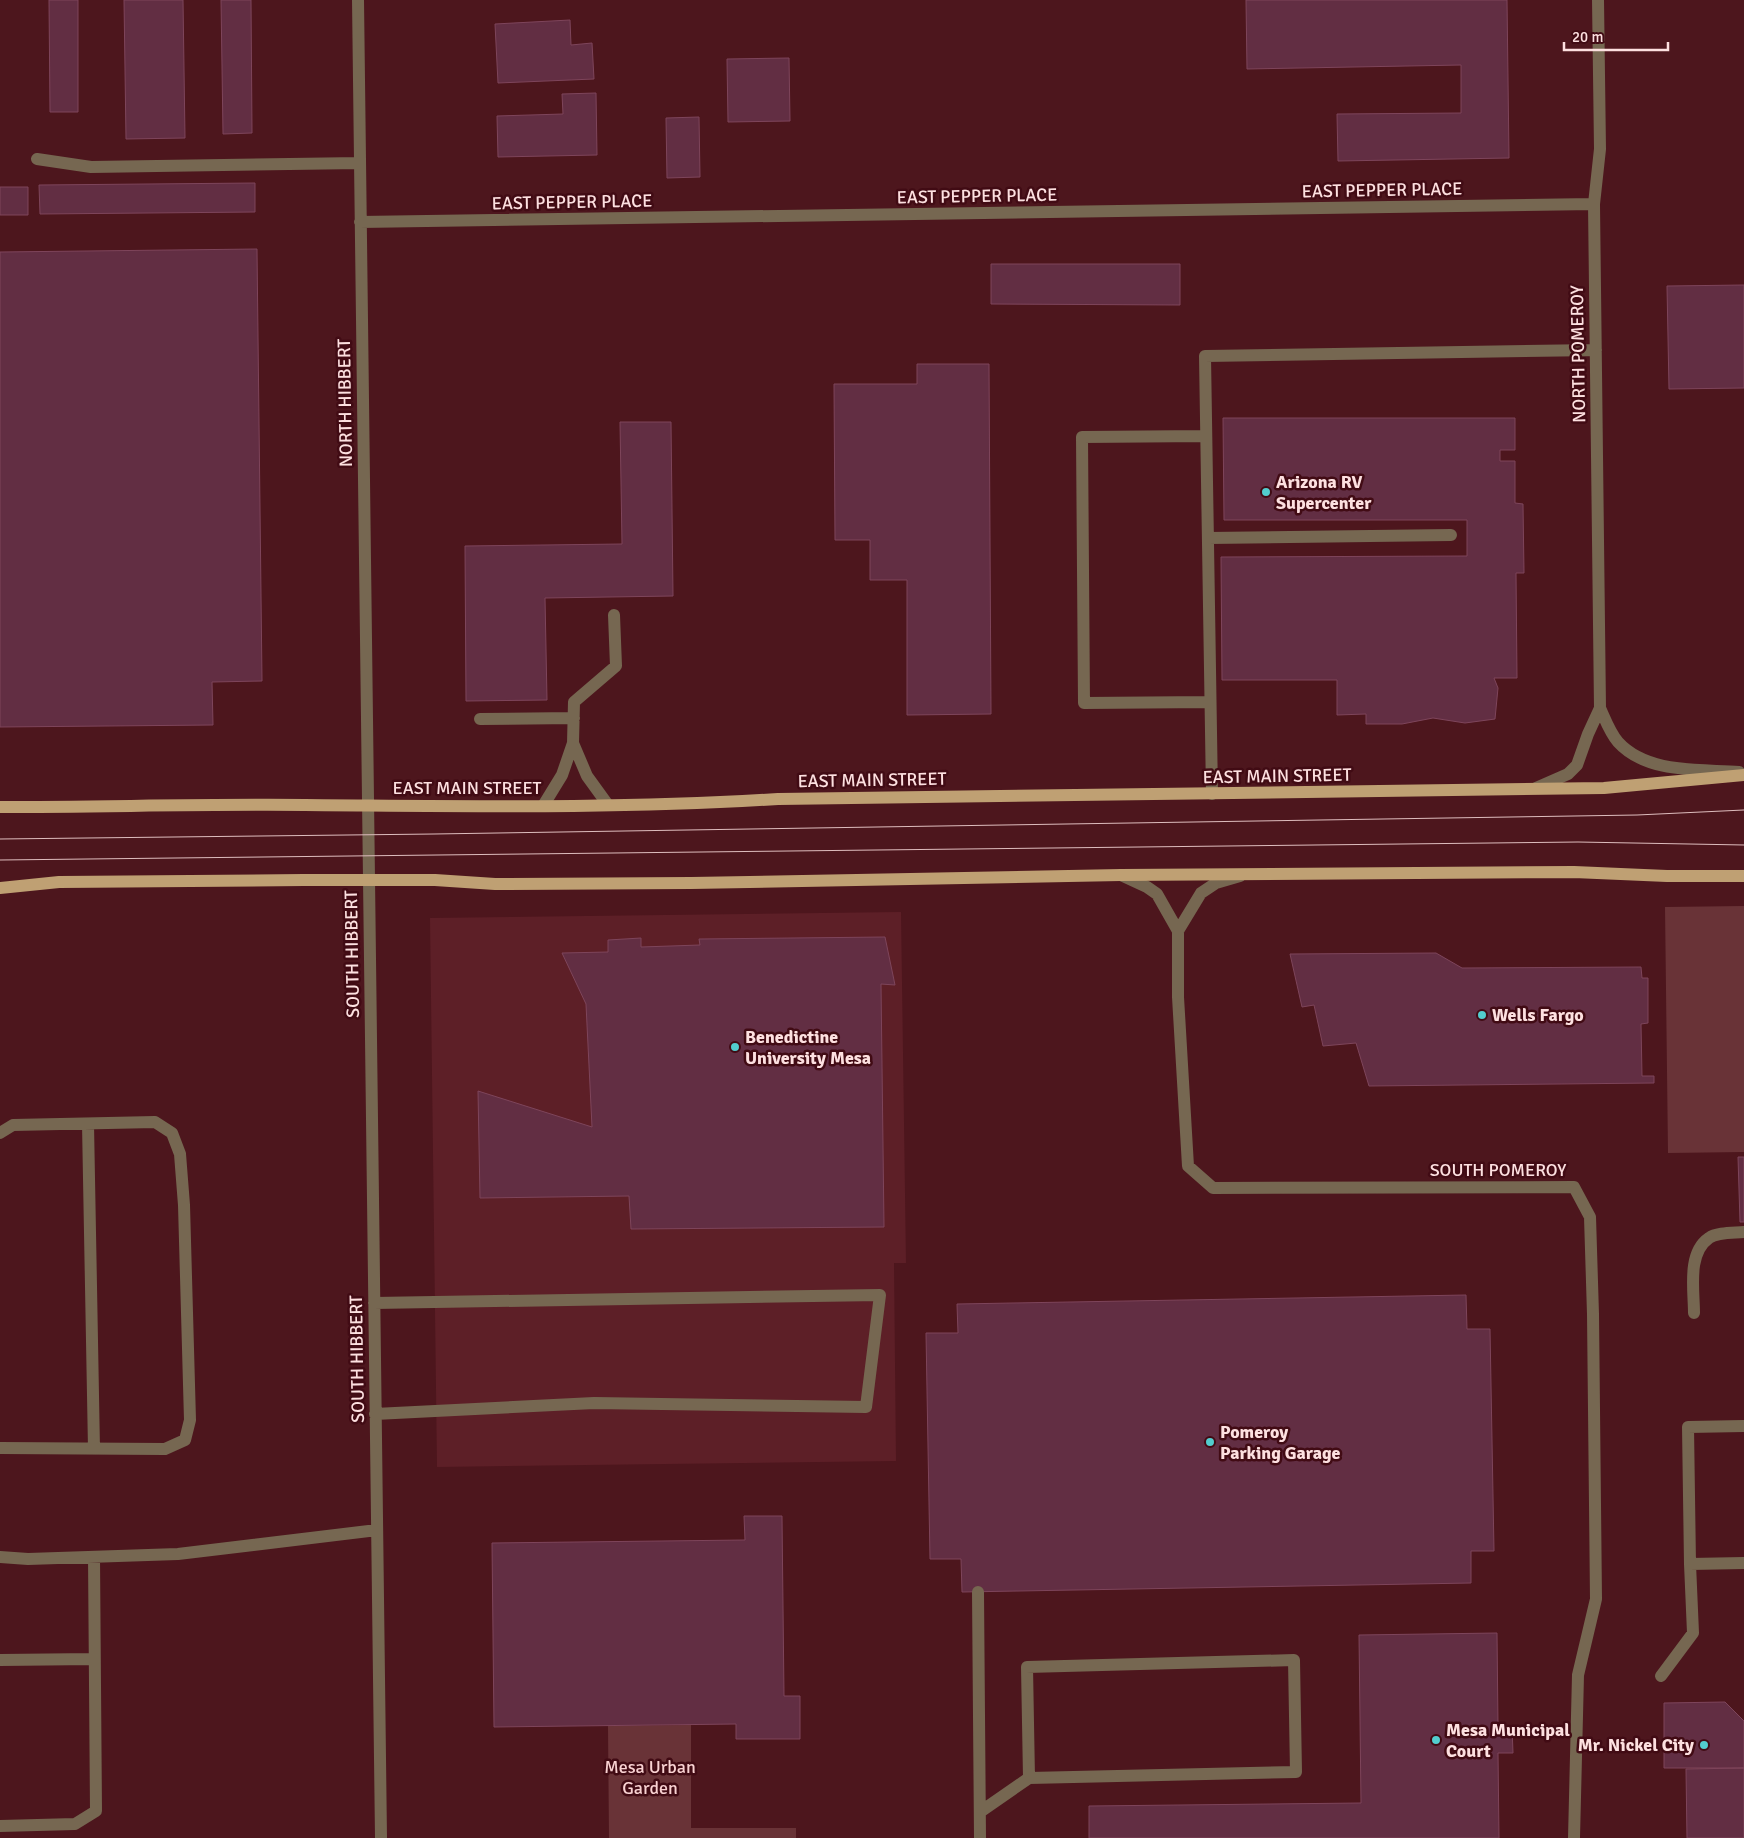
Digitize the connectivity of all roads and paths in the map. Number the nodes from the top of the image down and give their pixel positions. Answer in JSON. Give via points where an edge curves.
{"nodes":[{"id":1,"x":358,"y":0,"type":"edge"},
{"id":2,"x":1598,"y":0,"type":"edge"},
{"id":3,"x":37,"y":159,"type":"dead end"},
{"id":4,"x":360,"y":163,"type":"junction"},
{"id":5,"x":1594,"y":204,"type":"junction"},
{"id":6,"x":360,"y":222,"type":"junction"},
{"id":7,"x":1596,"y":350,"type":"junction"},
{"id":8,"x":1206,"y":436,"type":"junction"},
{"id":9,"x":1451,"y":535,"type":"dead end"},
{"id":10,"x":1208,"y":538,"type":"junction"},
{"id":11,"x":614,"y":616,"type":"dead end"},
{"id":12,"x":1210,"y":702,"type":"junction"},
{"id":13,"x":1600,"y":708,"type":"junction"},
{"id":14,"x":574,"y":718,"type":"junction"},
{"id":15,"x":480,"y":719,"type":"dead end"},
{"id":16,"x":573,"y":744,"type":"junction"},
{"id":17,"x":1744,"y":774,"type":"edge"},
{"id":18,"x":1533,"y":789,"type":"junction"},
{"id":19,"x":1212,"y":794,"type":"junction"},
{"id":20,"x":608,"y":805,"type":"junction"},
{"id":21,"x":368,"y":806,"type":"junction"},
{"id":22,"x":543,"y":806,"type":"junction"},
{"id":23,"x":0,"y":807,"type":"edge"},
{"id":24,"x":1121,"y":875,"type":"junction"},
{"id":25,"x":1243,"y":875,"type":"junction"},
{"id":26,"x":1744,"y":876,"type":"edge"},
{"id":27,"x":368,"y":880,"type":"junction"},
{"id":28,"x":0,"y":888,"type":"edge"},
{"id":29,"x":1178,"y":931,"type":"junction"},
{"id":30,"x":88,"y":1124,"type":"junction"},
{"id":31,"x":0,"y":1134,"type":"edge"},
{"id":32,"x":1744,"y":1232,"type":"edge"},
{"id":33,"x":374,"y":1303,"type":"junction"},
{"id":34,"x":1694,"y":1313,"type":"dead end"},
{"id":35,"x":375,"y":1414,"type":"junction"},
{"id":36,"x":1744,"y":1426,"type":"edge"},
{"id":37,"x":0,"y":1448,"type":"edge"},
{"id":38,"x":94,"y":1449,"type":"junction"},
{"id":39,"x":377,"y":1530,"type":"junction"},
{"id":40,"x":0,"y":1557,"type":"edge"},
{"id":41,"x":94,"y":1557,"type":"junction"},
{"id":42,"x":1744,"y":1563,"type":"edge"},
{"id":43,"x":1690,"y":1564,"type":"junction"},
{"id":44,"x":978,"y":1592,"type":"dead end"},
{"id":45,"x":94,"y":1659,"type":"junction"},
{"id":46,"x":0,"y":1660,"type":"edge"},
{"id":47,"x":1661,"y":1676,"type":"dead end"},
{"id":48,"x":1029,"y":1778,"type":"junction"},
{"id":49,"x":980,"y":1812,"type":"junction"},
{"id":50,"x":0,"y":1826,"type":"edge"},
{"id":51,"x":381,"y":1838,"type":"edge"},
{"id":52,"x":980,"y":1838,"type":"edge"},
{"id":53,"x":1574,"y":1838,"type":"edge"}],
"edges":[{"from":1,"to":4,"type":"street","name":"NORTH HIBBERT"},
{"from":2,"to":5,"type":"street","name":"NORTH POMEROY","via":[[1600,148]]},
{"from":3,"to":4,"type":"street","via":[[91,167]]},
{"from":4,"to":6,"type":"street","name":"NORTH HIBBERT"},
{"from":5,"to":6,"type":"street","name":"EAST PEPPER PLACE"},
{"from":5,"to":7,"type":"street","name":"NORTH POMEROY"},
{"from":6,"to":21,"type":"street","name":"NORTH HIBBERT"},
{"from":7,"to":8,"type":"street","via":[[1205,356]]},
{"from":7,"to":13,"type":"street","name":"NORTH POMEROY"},
{"from":8,"to":10,"type":"street"},
{"from":8,"to":12,"type":"street","via":[[1082,438],[1084,703]]},
{"from":9,"to":10,"type":"street"},
{"from":10,"to":12,"type":"street"},
{"from":11,"to":14,"type":"street","via":[[616,666],[574,702]]},
{"from":12,"to":19,"type":"street"},
{"from":13,"to":17,"type":"street","name":"NORTH POMEROY","via":[[1618,742],[1631,753],[1672,767]]},
{"from":13,"to":18,"type":"street","name":"NORTH POMEROY","via":[[1577,765],[1568,774]]},
{"from":14,"to":15,"type":"street"},
{"from":14,"to":16,"type":"street"},
{"from":16,"to":20,"type":"street","via":[[587,776]]},
{"from":16,"to":22,"type":"street","via":[[562,775]]},
{"from":17,"to":18,"type":"main road","name":"EAST MAIN STREET","via":[[1604,788]]},
{"from":18,"to":19,"type":"main road","name":"EAST MAIN STREET"},
{"from":19,"to":20,"type":"main road","name":"EAST MAIN STREET","via":[[778,799]]},
{"from":20,"to":22,"type":"main road","name":"EAST MAIN STREET"},
{"from":21,"to":22,"type":"main road","name":"EAST MAIN STREET"},
{"from":21,"to":23,"type":"main road","name":"EAST MAIN STREET"},
{"from":21,"to":27,"type":"street","name":"NORTH HIBBERT"},
{"from":24,"to":25,"type":"main road"},
{"from":24,"to":27,"type":"main road","via":[[691,883],[495,884]]},
{"from":24,"to":29,"type":"street","name":"SOUTH POMEROY","via":[[1157,894]]},
{"from":25,"to":26,"type":"main road","via":[[1574,872]]},
{"from":25,"to":29,"type":"street","via":[[1216,883],[1201,893]]},
{"from":27,"to":28,"type":"main road","via":[[59,882]]},
{"from":27,"to":33,"type":"street","name":"SOUTH HIBBERT"},
{"from":29,"to":53,"type":"street","name":"SOUTH POMEROY","via":[[1178,997],[1188,1166],[1213,1188],[1574,1187],[1590,1217],[1596,1599],[1578,1675]]},
{"from":30,"to":31,"type":"street","via":[[13,1125]]},
{"from":30,"to":38,"type":"street"},
{"from":30,"to":38,"type":"street","via":[[155,1122],[172,1133],[180,1154],[190,1420],[185,1440],[165,1449]]},
{"from":32,"to":34,"type":"street","via":[[1710,1237],[1697,1251],[1693,1275]]},
{"from":33,"to":35,"type":"street","name":"SOUTH HIBBERT"},
{"from":33,"to":35,"type":"street","via":[[880,1295],[866,1407],[594,1403]]},
{"from":35,"to":39,"type":"street","name":"SOUTH HIBBERT"},
{"from":36,"to":43,"type":"street","via":[[1688,1427]]},
{"from":37,"to":38,"type":"street"},
{"from":39,"to":41,"type":"street","via":[[178,1554]]},
{"from":39,"to":51,"type":"street","name":"SOUTH HIBBERT"},
{"from":40,"to":41,"type":"street","via":[[28,1560]]},
{"from":41,"to":45,"type":"street"},
{"from":42,"to":43,"type":"street"},
{"from":43,"to":47,"type":"street","via":[[1693,1633]]},
{"from":44,"to":49,"type":"street"},
{"from":45,"to":46,"type":"street"},
{"from":45,"to":50,"type":"street","via":[[96,1811],[75,1824]]},
{"from":48,"to":48,"type":"street","via":[[1296,1772],[1294,1660],[1027,1666]]},
{"from":48,"to":49,"type":"street"},
{"from":49,"to":52,"type":"street"}]}
